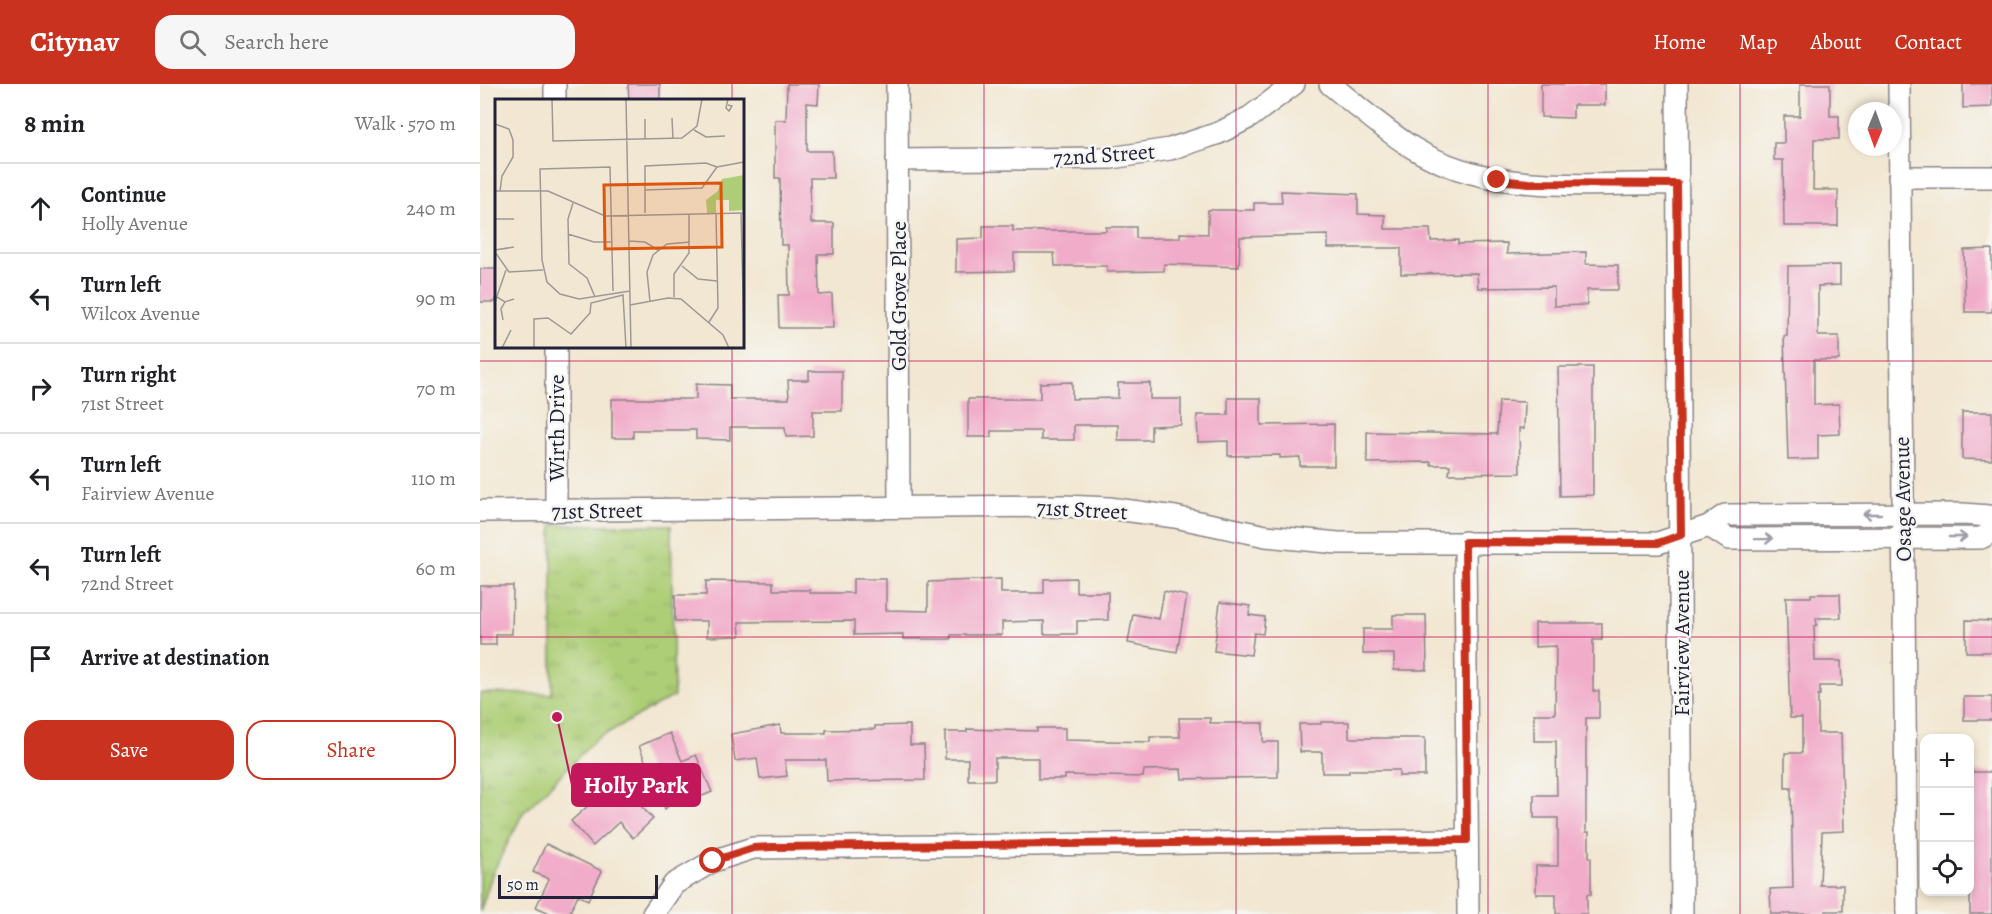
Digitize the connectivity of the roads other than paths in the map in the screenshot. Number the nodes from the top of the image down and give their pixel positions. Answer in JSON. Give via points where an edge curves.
{"nodes":[{"id":1,"x":897,"y":84,"type":"edge"},
{"id":2,"x":1294,"y":84,"type":"edge"},
{"id":3,"x":1330,"y":84,"type":"edge"},
{"id":4,"x":1677,"y":84,"type":"edge"},
{"id":5,"x":1899,"y":84,"type":"edge"},
{"id":6,"x":897,"y":160,"type":"junction"},
{"id":7,"x":1899,"y":177,"type":"junction"},
{"id":8,"x":1992,"y":177,"type":"edge"},
{"id":9,"x":1677,"y":184,"type":"junction"},
{"id":10,"x":556,"y":348,"type":"edge"},
{"id":11,"x":899,"y":507,"type":"junction"},
{"id":12,"x":556,"y":510,"type":"junction"},
{"id":13,"x":480,"y":511,"type":"edge"},
{"id":14,"x":1902,"y":514,"type":"junction"},
{"id":15,"x":1992,"y":518,"type":"edge"},
{"id":16,"x":1709,"y":526,"type":"junction"},
{"id":17,"x":1992,"y":532,"type":"edge"},
{"id":18,"x":1681,"y":535,"type":"junction"},
{"id":19,"x":1903,"y":537,"type":"junction"},
{"id":20,"x":1465,"y":542,"type":"junction"},
{"id":21,"x":1467,"y":840,"type":"junction"},
{"id":22,"x":653,"y":914,"type":"edge"},
{"id":23,"x":1468,"y":914,"type":"edge"},
{"id":24,"x":1682,"y":914,"type":"edge"},
{"id":25,"x":1907,"y":914,"type":"edge"}],
"edges":[{"from":1,"to":6,"type":"street","name":"Gold Grove Place"},
{"from":2,"to":6,"type":"street","name":"72nd Street","via":[[1250,117],[1219,133],[1170,149],[1111,158]]},
{"from":3,"to":9,"type":"street","via":[[1415,149],[1474,174],[1529,183]]},
{"from":4,"to":9,"type":"street","name":"Fairview Avenue"},
{"from":5,"to":7,"type":"street","name":"Osage Avenue"},
{"from":6,"to":11,"type":"street","name":"Gold Grove Place"},
{"from":7,"to":8,"type":"street"},
{"from":7,"to":14,"type":"street","name":"Osage Avenue"},
{"from":9,"to":18,"type":"street","name":"Fairview Avenue"},
{"from":10,"to":12,"type":"street","name":"Wirth Drive"},
{"from":11,"to":12,"type":"street","name":"71st Street"},
{"from":11,"to":20,"type":"street","name":"71st Street","via":[[1109,508],[1298,541]]},
{"from":12,"to":13,"type":"street","name":"71st Street"},
{"from":14,"to":15,"type":"street","name":"71st Street"},
{"from":14,"to":16,"type":"street","name":"71st Street","one_way":true,"via":[[1725,514]]},
{"from":14,"to":19,"type":"street","name":"Osage Avenue"},
{"from":16,"to":18,"type":"street","name":"71st Street"},
{"from":16,"to":19,"type":"street","one_way":true,"via":[[1729,539]]},
{"from":19,"to":17,"type":"street","one_way":true,"via":[[1981,538]]},
{"from":18,"to":20,"type":"street","name":"71st Street","via":[[1658,543]]},
{"from":18,"to":24,"type":"street","name":"Fairview Avenue"},
{"from":19,"to":25,"type":"street","name":"Osage Avenue"},
{"from":20,"to":21,"type":"street"},
{"from":21,"to":22,"type":"street","via":[[753,848],[713,861],[674,884]]},
{"from":21,"to":23,"type":"street"}]}
